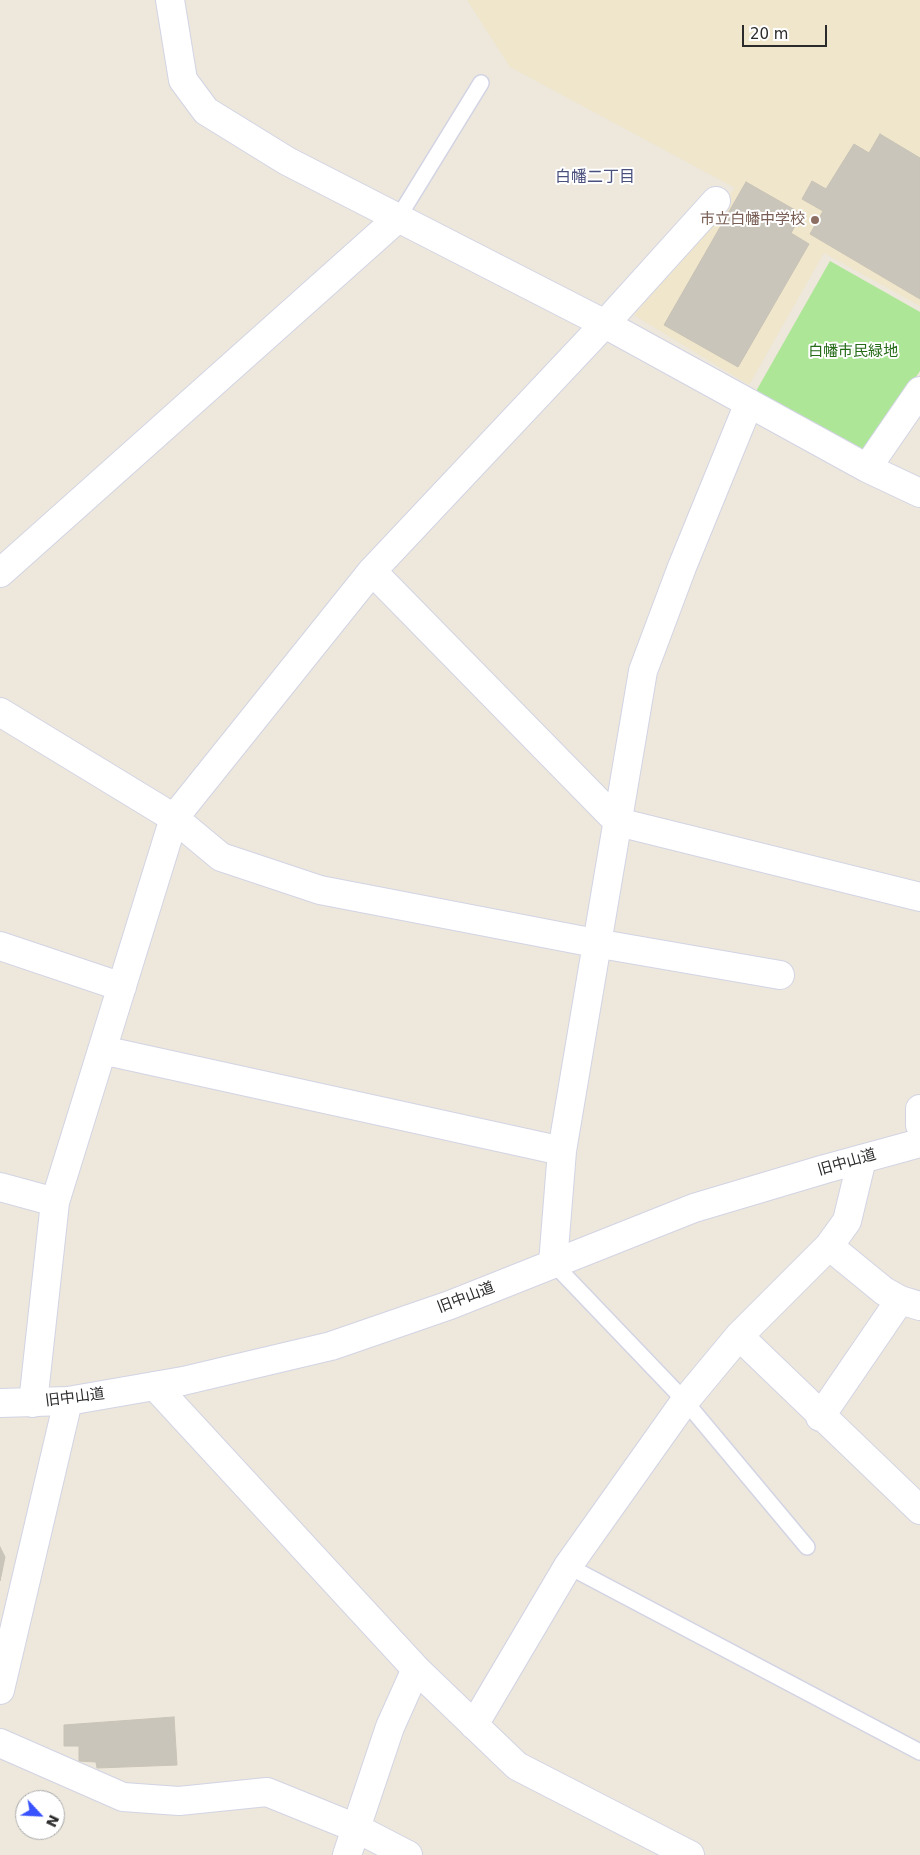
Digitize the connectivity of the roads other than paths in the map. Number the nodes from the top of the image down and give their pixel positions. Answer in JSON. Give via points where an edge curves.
{"nodes":[{"id":1,"x":170,"y":0,"type":"edge"},
{"id":2,"x":480,"y":83,"type":"dead end"},
{"id":3,"x":716,"y":201,"type":"dead end"},
{"id":4,"x":398,"y":218,"type":"junction"},
{"id":5,"x":605,"y":324,"type":"junction"},
{"id":6,"x":920,"y":391,"type":"edge"},
{"id":7,"x":749,"y":403,"type":"junction"},
{"id":8,"x":867,"y":468,"type":"junction"},
{"id":9,"x":920,"y":493,"type":"edge"},
{"id":10,"x":372,"y":571,"type":"junction"},
{"id":11,"x":0,"y":574,"type":"edge"},
{"id":12,"x":0,"y":712,"type":"edge"},
{"id":13,"x":174,"y":818,"type":"junction"},
{"id":14,"x":618,"y":822,"type":"junction"},
{"id":15,"x":920,"y":897,"type":"edge"},
{"id":16,"x":595,"y":943,"type":"junction"},
{"id":17,"x":0,"y":946,"type":"edge"},
{"id":18,"x":780,"y":975,"type":"dead end"},
{"id":19,"x":122,"y":987,"type":"junction"},
{"id":20,"x":102,"y":1050,"type":"junction"},
{"id":21,"x":920,"y":1109,"type":"edge"},
{"id":22,"x":920,"y":1125,"type":"edge"},
{"id":23,"x":920,"y":1143,"type":"edge"},
{"id":24,"x":562,"y":1151,"type":"junction"},
{"id":25,"x":862,"y":1158,"type":"junction"},
{"id":26,"x":0,"y":1187,"type":"edge"},
{"id":27,"x":55,"y":1202,"type":"junction"},
{"id":28,"x":829,"y":1246,"type":"junction"},
{"id":29,"x":554,"y":1263,"type":"junction"},
{"id":30,"x":910,"y":1303,"type":"edge"},
{"id":31,"x":739,"y":1336,"type":"junction"},
{"id":32,"x":156,"y":1386,"type":"junction"},
{"id":33,"x":68,"y":1401,"type":"junction"},
{"id":34,"x":685,"y":1401,"type":"junction"},
{"id":35,"x":0,"y":1402,"type":"edge"},
{"id":36,"x":34,"y":1403,"type":"junction"},
{"id":37,"x":820,"y":1417,"type":"junction"},
{"id":38,"x":920,"y":1510,"type":"edge"},
{"id":39,"x":807,"y":1547,"type":"dead end"},
{"id":40,"x":568,"y":1566,"type":"junction"},
{"id":41,"x":416,"y":1669,"type":"junction"},
{"id":42,"x":0,"y":1690,"type":"edge"},
{"id":43,"x":474,"y":1725,"type":"junction"},
{"id":44,"x":0,"y":1743,"type":"edge"},
{"id":45,"x":920,"y":1752,"type":"edge"},
{"id":46,"x":356,"y":1828,"type":"junction"},
{"id":47,"x":347,"y":1855,"type":"edge"},
{"id":48,"x":408,"y":1855,"type":"edge"},
{"id":49,"x":690,"y":1855,"type":"edge"}],
"edges":[{"from":1,"to":4,"type":"street","via":[[183,80],[206,111],[287,161]]},
{"from":2,"to":4,"type":"lane"},
{"from":3,"to":5,"type":"street"},
{"from":4,"to":5,"type":"street"},
{"from":4,"to":11,"type":"street"},
{"from":5,"to":7,"type":"street"},
{"from":5,"to":10,"type":"street"},
{"from":6,"to":8,"type":"street"},
{"from":7,"to":8,"type":"street"},
{"from":7,"to":14,"type":"street","via":[[643,671]]},
{"from":8,"to":9,"type":"street"},
{"from":10,"to":13,"type":"street"},
{"from":10,"to":14,"type":"street"},
{"from":12,"to":13,"type":"street"},
{"from":13,"to":16,"type":"street","via":[[221,857],[320,890]]},
{"from":13,"to":19,"type":"street"},
{"from":14,"to":15,"type":"street"},
{"from":14,"to":16,"type":"street"},
{"from":16,"to":18,"type":"street"},
{"from":16,"to":24,"type":"street"},
{"from":17,"to":19,"type":"street"},
{"from":19,"to":20,"type":"street"},
{"from":20,"to":24,"type":"street"},
{"from":20,"to":27,"type":"street"},
{"from":21,"to":22,"type":"street"},
{"from":23,"to":25,"type":"street","name":"旧中山道"},
{"from":24,"to":29,"type":"street"},
{"from":25,"to":28,"type":"street","via":[[847,1221]]},
{"from":25,"to":29,"type":"street","name":"旧中山道","via":[[694,1208]]},
{"from":26,"to":27,"type":"street"},
{"from":27,"to":36,"type":"street"},
{"from":28,"to":30,"type":"street","via":[[884,1291]]},
{"from":28,"to":31,"type":"street"},
{"from":29,"to":32,"type":"street","name":"旧中山道","via":[[450,1305],[331,1346]]},
{"from":29,"to":34,"type":"lane"},
{"from":30,"to":37,"type":"street"},
{"from":31,"to":34,"type":"street"},
{"from":31,"to":37,"type":"street"},
{"from":32,"to":33,"type":"street","name":"旧中山道"},
{"from":32,"to":41,"type":"street"},
{"from":33,"to":36,"type":"street","name":"旧中山道"},
{"from":33,"to":42,"type":"street"},
{"from":34,"to":39,"type":"lane"},
{"from":34,"to":40,"type":"street"},
{"from":35,"to":36,"type":"street","name":"旧中山道"},
{"from":37,"to":38,"type":"street"},
{"from":40,"to":43,"type":"street"},
{"from":40,"to":45,"type":"lane"},
{"from":41,"to":43,"type":"street"},
{"from":41,"to":46,"type":"street","via":[[390,1727]]},
{"from":43,"to":49,"type":"street","via":[[517,1766]]},
{"from":44,"to":46,"type":"street","via":[[123,1797],[179,1801],[267,1792]]},
{"from":46,"to":47,"type":"street"},
{"from":46,"to":48,"type":"street"}]}
